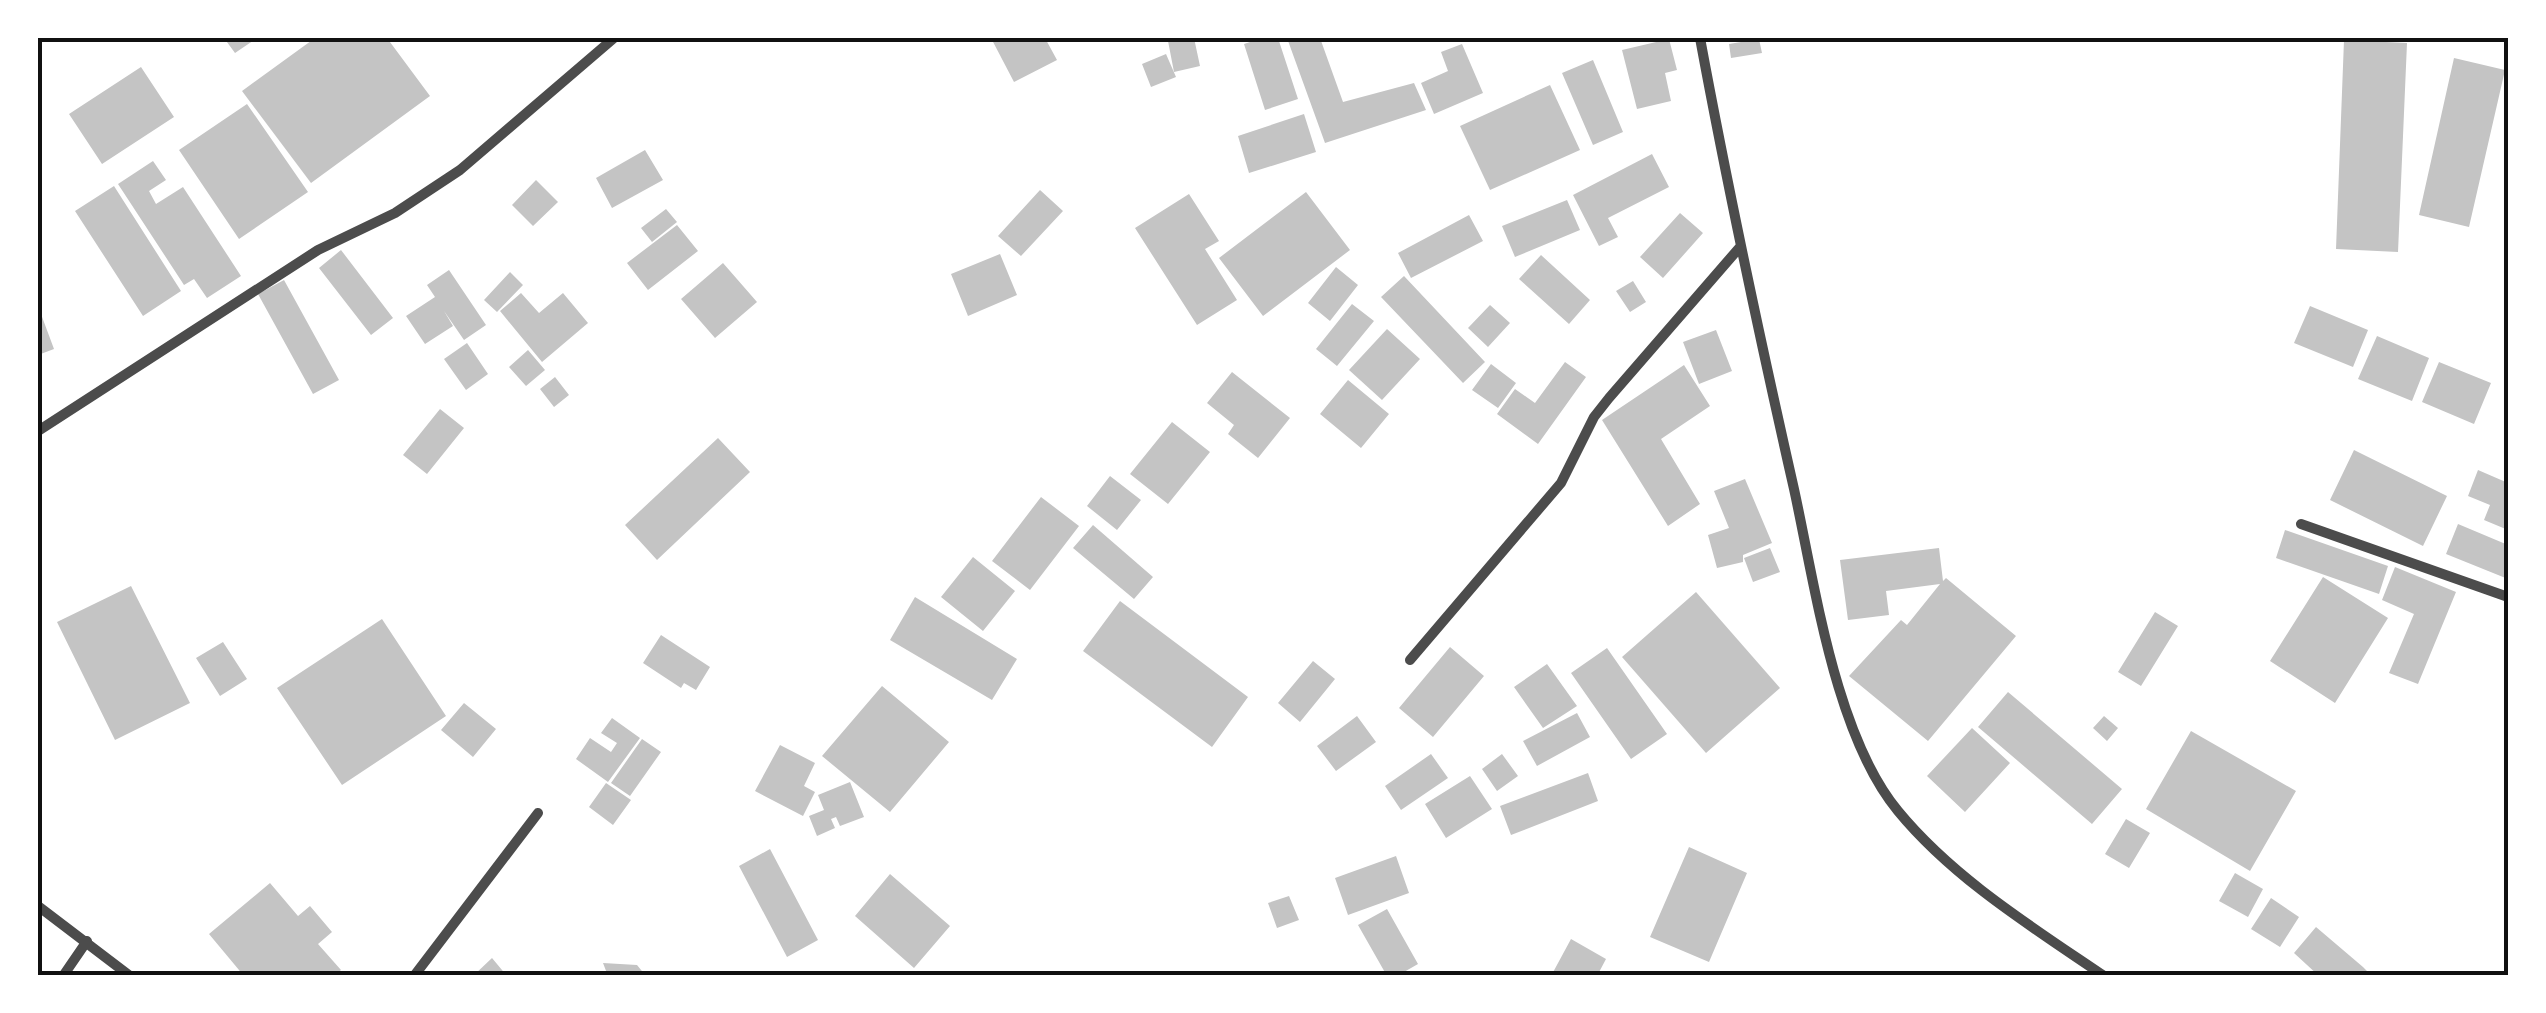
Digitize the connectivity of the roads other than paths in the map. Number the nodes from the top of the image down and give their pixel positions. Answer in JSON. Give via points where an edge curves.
{"nodes":[{"id":1,"x":614,"y":38,"type":"edge"},
{"id":2,"x":1700,"y":38,"type":"edge"},
{"id":3,"x":1740,"y":247,"type":"junction"},
{"id":4,"x":38,"y":431,"type":"edge"},
{"id":5,"x":2301,"y":524,"type":"dead end"},
{"id":6,"x":2508,"y":596,"type":"edge"},
{"id":7,"x":1410,"y":660,"type":"dead end"},
{"id":8,"x":538,"y":813,"type":"dead end"},
{"id":9,"x":38,"y":906,"type":"edge"},
{"id":10,"x":87,"y":942,"type":"junction"},
{"id":11,"x":63,"y":976,"type":"edge"},
{"id":12,"x":130,"y":976,"type":"edge"},
{"id":13,"x":414,"y":976,"type":"edge"},
{"id":14,"x":2104,"y":976,"type":"edge"}],
"edges":[{"from":1,"to":4,"type":"street","via":[[460,170],[395,213],[318,250]]},
{"from":2,"to":3,"type":"street"},
{"from":3,"to":7,"type":"street","via":[[1609,398],[1561,483]]},
{"from":3,"to":14,"type":"street","via":[[1826,638],[1870,768],[1897,810],[1945,859]]},
{"from":5,"to":6,"type":"street"},
{"from":8,"to":13,"type":"street"},
{"from":9,"to":10,"type":"street"},
{"from":10,"to":11,"type":"street"},
{"from":10,"to":12,"type":"street"}]}
